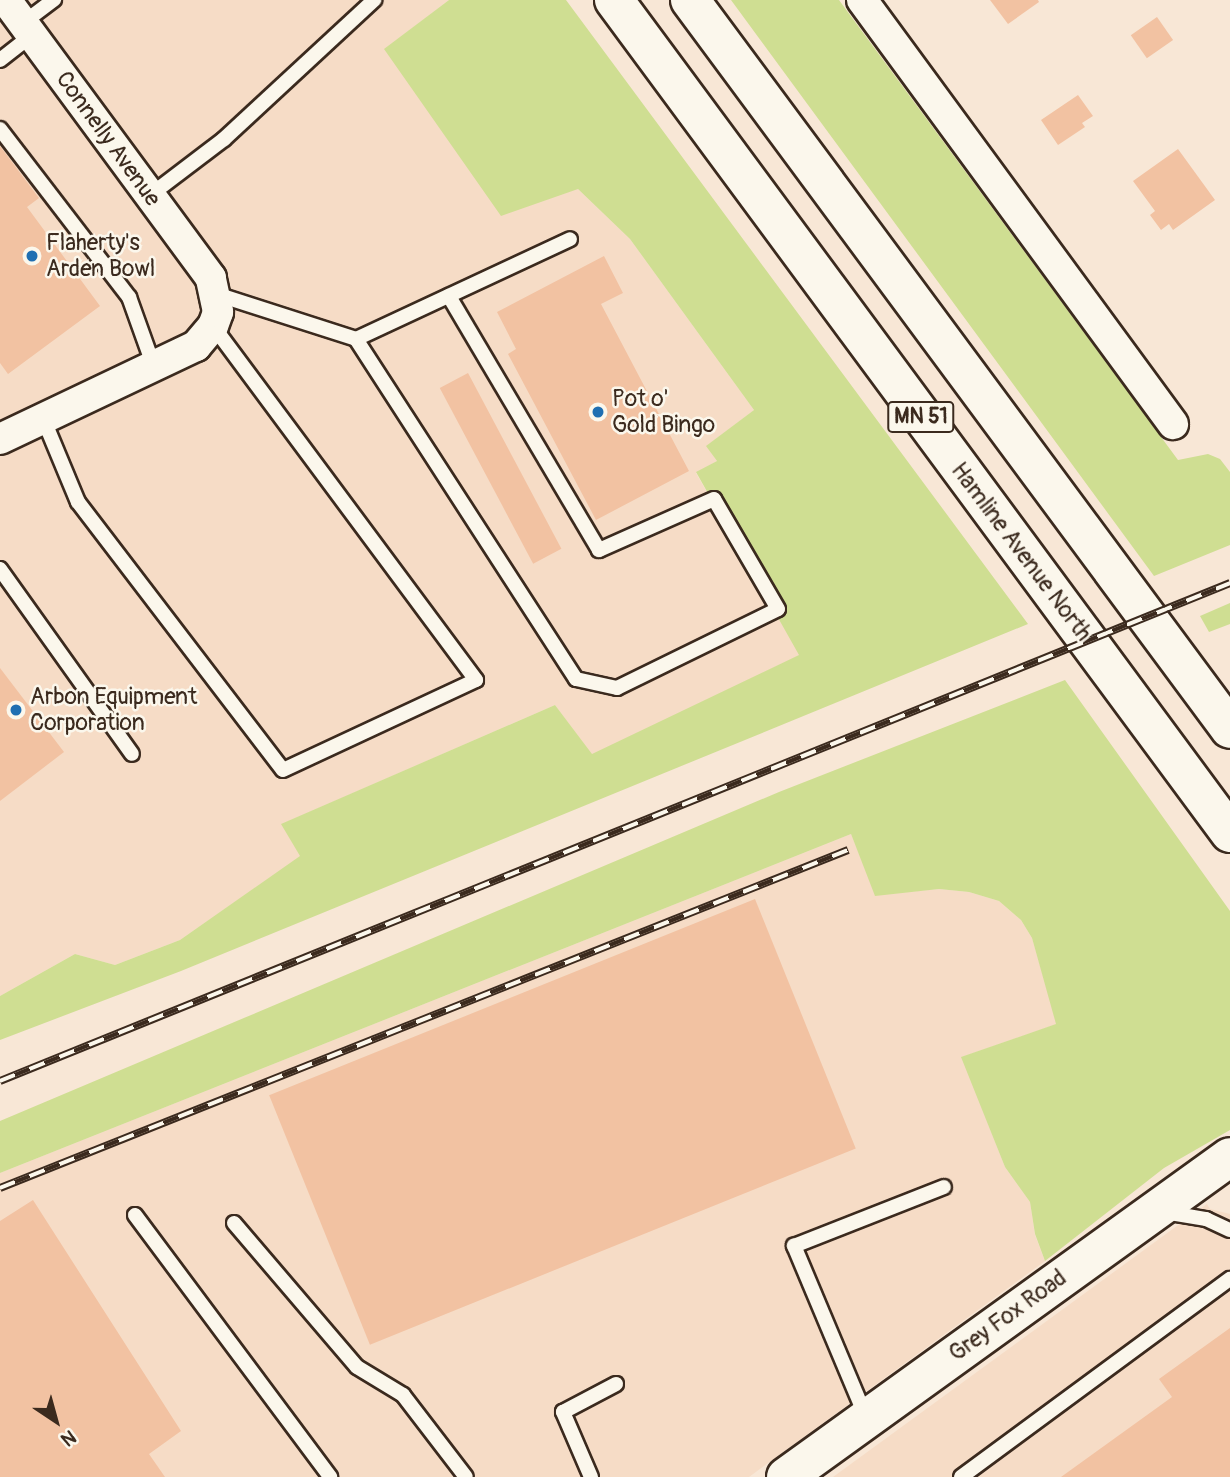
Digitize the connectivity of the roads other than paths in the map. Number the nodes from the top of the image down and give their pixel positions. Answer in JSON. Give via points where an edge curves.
{"nodes":[{"id":1,"x":54,"y":0,"type":"edge"},
{"id":2,"x":374,"y":0,"type":"edge"},
{"id":3,"x":614,"y":0,"type":"edge"},
{"id":4,"x":690,"y":0,"type":"edge"},
{"id":5,"x":862,"y":0,"type":"edge"},
{"id":6,"x":21,"y":19,"type":"edge"},
{"id":7,"x":0,"y":60,"type":"edge"},
{"id":8,"x":0,"y":129,"type":"edge"},
{"id":9,"x":149,"y":195,"type":"junction"},
{"id":10,"x":570,"y":239,"type":"dead end"},
{"id":11,"x":216,"y":294,"type":"junction"},
{"id":12,"x":449,"y":296,"type":"junction"},
{"id":13,"x":213,"y":326,"type":"junction"},
{"id":14,"x":356,"y":339,"type":"junction"},
{"id":15,"x":154,"y":367,"type":"junction"},
{"id":16,"x":43,"y":418,"type":"junction"},
{"id":17,"x":1174,"y":424,"type":"dead end"},
{"id":18,"x":0,"y":439,"type":"edge"},
{"id":19,"x":0,"y":569,"type":"edge"},
{"id":20,"x":1230,"y":729,"type":"edge"},
{"id":21,"x":132,"y":754,"type":"dead end"},
{"id":22,"x":1230,"y":833,"type":"edge"},
{"id":23,"x":1230,"y":1157,"type":"edge"},
{"id":24,"x":944,"y":1187,"type":"dead end"},
{"id":25,"x":1153,"y":1211,"type":"junction"},
{"id":26,"x":135,"y":1215,"type":"dead end"},
{"id":27,"x":234,"y":1223,"type":"dead end"},
{"id":28,"x":1230,"y":1230,"type":"edge"},
{"id":29,"x":1230,"y":1279,"type":"edge"},
{"id":30,"x":616,"y":1384,"type":"dead end"},
{"id":31,"x":866,"y":1418,"type":"junction"},
{"id":32,"x":801,"y":1473,"type":"edge"},
{"id":33,"x":330,"y":1477,"type":"edge"},
{"id":34,"x":466,"y":1477,"type":"edge"},
{"id":35,"x":591,"y":1477,"type":"edge"},
{"id":36,"x":961,"y":1477,"type":"edge"}],
"edges":[{"from":1,"to":6,"type":"lane"},
{"from":2,"to":9,"type":"lane","via":[[225,139]]},
{"from":3,"to":22,"type":"main road","name":"Hamline Avenue North","number":"MN 51"},
{"from":4,"to":20,"type":"main road","number":"MN 51"},
{"from":5,"to":17,"type":"street"},
{"from":6,"to":7,"type":"lane"},
{"from":6,"to":9,"type":"street","name":"Connelly Avenue"},
{"from":8,"to":15,"type":"lane","via":[[129,296]]},
{"from":9,"to":11,"type":"street","name":"Connelly Avenue","via":[[211,278]]},
{"from":10,"to":12,"type":"lane"},
{"from":11,"to":13,"type":"street","via":[[218,312]]},
{"from":11,"to":14,"type":"lane"},
{"from":12,"to":14,"type":"lane"},
{"from":12,"to":14,"type":"lane","via":[[599,550],[714,499],[778,609],[617,688],[576,679]]},
{"from":13,"to":15,"type":"street","via":[[196,345]]},
{"from":13,"to":16,"type":"lane","via":[[476,680],[284,771],[78,502]]},
{"from":15,"to":16,"type":"street"},
{"from":16,"to":18,"type":"street"},
{"from":19,"to":21,"type":"lane"},
{"from":23,"to":25,"type":"main road","name":"Grey Fox Road"},
{"from":24,"to":31,"type":"lane","via":[[794,1246]]},
{"from":25,"to":28,"type":"lane","via":[[1206,1219]]},
{"from":25,"to":31,"type":"main road","name":"Grey Fox Road"},
{"from":26,"to":33,"type":"lane"},
{"from":27,"to":34,"type":"lane","via":[[357,1367],[403,1395]]},
{"from":29,"to":36,"type":"lane"},
{"from":30,"to":35,"type":"lane","via":[[563,1412]]},
{"from":31,"to":32,"type":"main road","name":"Grey Fox Road"}]}
